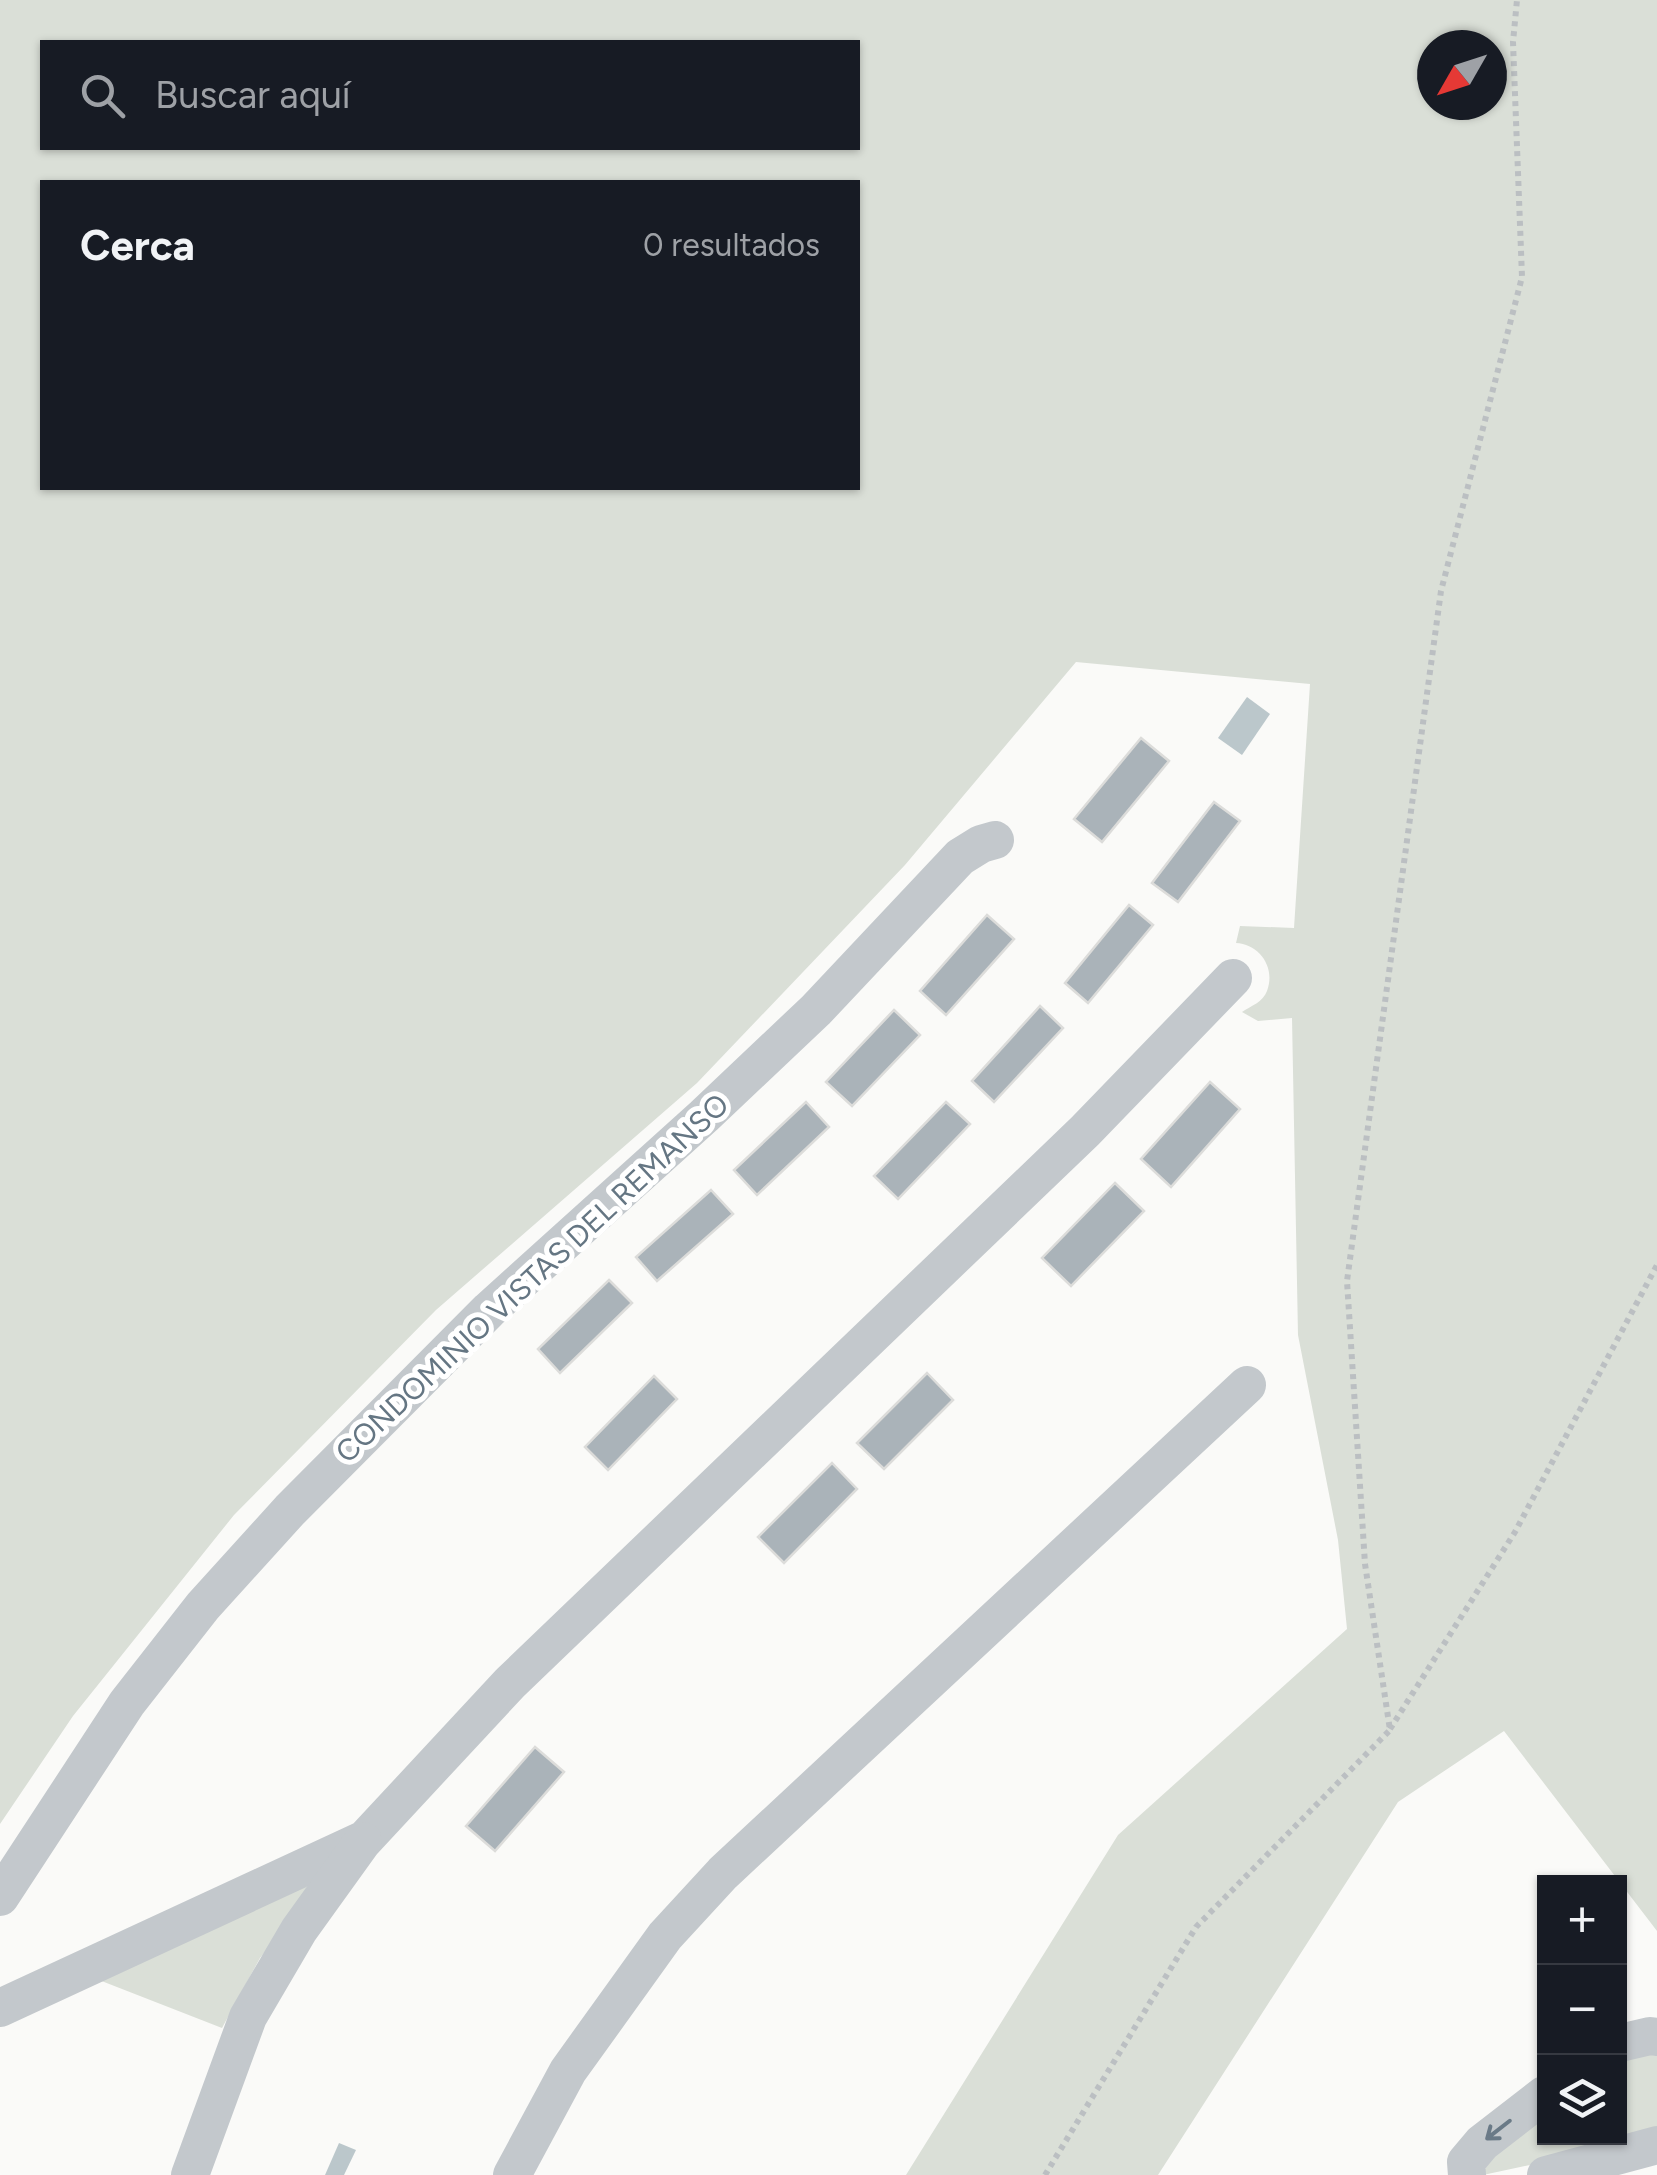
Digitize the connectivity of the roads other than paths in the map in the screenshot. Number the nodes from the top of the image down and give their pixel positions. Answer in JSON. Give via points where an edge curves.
{"nodes":[{"id":1,"x":996,"y":840,"type":"dead end"},
{"id":2,"x":1233,"y":978,"type":"dead end"},
{"id":3,"x":1247,"y":1386,"type":"dead end"},
{"id":4,"x":364,"y":1839,"type":"junction"},
{"id":5,"x":0,"y":1897,"type":"edge"},
{"id":6,"x":0,"y":2008,"type":"edge"},
{"id":7,"x":1657,"y":2037,"type":"edge"},
{"id":8,"x":1627,"y":2041,"type":"edge"},
{"id":9,"x":1537,"y":2100,"type":"edge"},
{"id":10,"x":1657,"y":2145,"type":"edge"},
{"id":11,"x":190,"y":2175,"type":"edge"},
{"id":12,"x":512,"y":2175,"type":"edge"},
{"id":13,"x":1467,"y":2175,"type":"edge"},
{"id":14,"x":1546,"y":2175,"type":"edge"}],
"edges":[{"from":1,"to":5,"type":"street","name":"CONDOMINIO VISTAS DEL REMANSO","via":[[960,857],[804,1022],[475,1323],[278,1522],[127,1703]]},
{"from":2,"to":4,"type":"street","via":[[1085,1131],[510,1683]]},
{"from":3,"to":12,"type":"street","via":[[723,1873],[665,1936],[568,2072]]},
{"from":4,"to":6,"type":"street"},
{"from":4,"to":11,"type":"street","via":[[299,1930],[248,2018]]},
{"from":7,"to":8,"type":"street"},
{"from":9,"to":13,"type":"street","one_way":true,"via":[[1482,2143],[1466,2162]]},
{"from":10,"to":14,"type":"street"}]}
